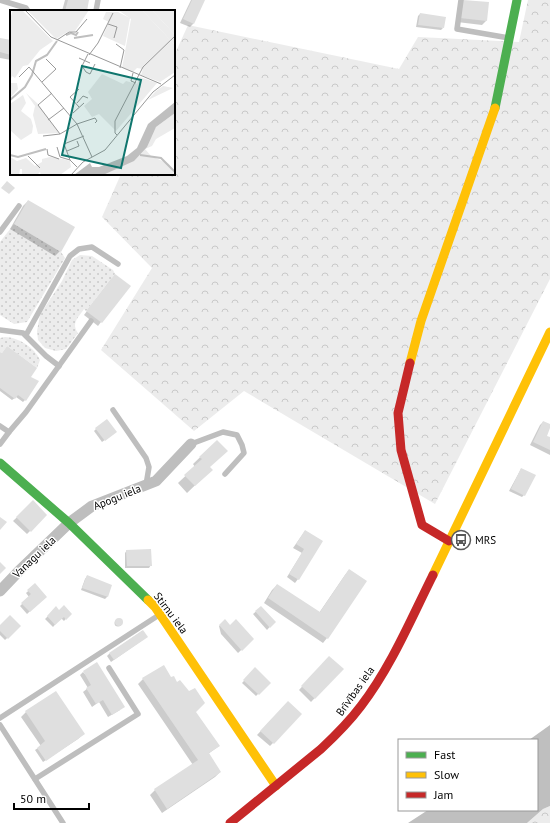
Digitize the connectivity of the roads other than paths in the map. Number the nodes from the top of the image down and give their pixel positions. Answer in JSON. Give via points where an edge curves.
{"nodes":[{"id":1,"x":0,"y":0,"type":"edge"},
{"id":2,"x":98,"y":0,"type":"edge"},
{"id":3,"x":460,"y":0,"type":"edge"},
{"id":4,"x":517,"y":0,"type":"edge"},
{"id":5,"x":27,"y":10,"type":"edge"},
{"id":6,"x":96,"y":10,"type":"edge"},
{"id":7,"x":510,"y":38,"type":"junction"},
{"id":8,"x":19,"y":206,"type":"dead end"},
{"id":9,"x":0,"y":232,"type":"edge"},
{"id":10,"x":118,"y":264,"type":"dead end"},
{"id":11,"x":91,"y":321,"type":"dead end"},
{"id":12,"x":0,"y":330,"type":"edge"},
{"id":13,"x":550,"y":332,"type":"edge"},
{"id":14,"x":26,"y":335,"type":"junction"},
{"id":15,"x":59,"y":366,"type":"junction"},
{"id":16,"x":113,"y":410,"type":"dead end"},
{"id":17,"x":0,"y":426,"type":"edge"},
{"id":18,"x":9,"y":432,"type":"junction"},
{"id":19,"x":0,"y":444,"type":"edge"},
{"id":20,"x":191,"y":444,"type":"joint"},
{"id":21,"x":0,"y":463,"type":"edge"},
{"id":22,"x":225,"y":474,"type":"dead end"},
{"id":23,"x":146,"y":485,"type":"junction"},
{"id":24,"x":69,"y":523,"type":"junction"},
{"id":25,"x":450,"y":538,"type":"junction"},
{"id":26,"x":0,"y":591,"type":"edge"},
{"id":27,"x":160,"y":614,"type":"junction"},
{"id":28,"x":109,"y":668,"type":"dead end"},
{"id":29,"x":0,"y":718,"type":"edge"},
{"id":30,"x":0,"y":725,"type":"edge"},
{"id":31,"x":35,"y":780,"type":"junction"},
{"id":32,"x":276,"y":786,"type":"junction"},
{"id":33,"x":63,"y":823,"type":"edge"},
{"id":34,"x":230,"y":823,"type":"edge"}],
"edges":[{"from":1,"to":5,"type":"lane"},
{"from":2,"to":6,"type":"lane"},
{"from":3,"to":7,"type":"lane","via":[[457,28]]},
{"from":4,"to":7,"type":"street"},
{"from":7,"to":25,"type":"street","via":[[496,107],[421,322],[398,413],[401,450],[422,525]]},
{"from":8,"to":9,"type":"lane"},
{"from":10,"to":14,"type":"lane","via":[[92,247],[80,249],[70,256]]},
{"from":11,"to":15,"type":"lane"},
{"from":12,"to":14,"type":"lane","via":[[23,332]]},
{"from":13,"to":25,"type":"street","name":"Brīvības iela"},
{"from":14,"to":15,"type":"lane"},
{"from":15,"to":18,"type":"lane"},
{"from":16,"to":23,"type":"lane","name":"Apogu iela","via":[[146,458],[149,467]]},
{"from":17,"to":18,"type":"lane"},
{"from":18,"to":19,"type":"lane"},
{"from":20,"to":22,"type":"lane","via":[[223,432],[237,435],[244,453]]},
{"from":20,"to":23,"type":"street","name":"Apogu iela","via":[[156,481]]},
{"from":21,"to":24,"type":"street","name":"Stirnu iela"},
{"from":23,"to":24,"type":"street","name":"Apogu iela","via":[[92,506]]},
{"from":24,"to":26,"type":"street","name":"Vanagu iela"},
{"from":24,"to":27,"type":"street","name":"Stirnu iela"},
{"from":25,"to":32,"type":"street","name":"Brīvības iela","via":[[386,668],[370,694],[350,721],[327,744]]},
{"from":27,"to":29,"type":"lane"},
{"from":27,"to":32,"type":"street","name":"Stirnu iela"},
{"from":28,"to":31,"type":"lane","via":[[138,714]]},
{"from":30,"to":31,"type":"lane"},
{"from":31,"to":33,"type":"lane"},
{"from":32,"to":34,"type":"street","name":"Brīvības iela"}]}
